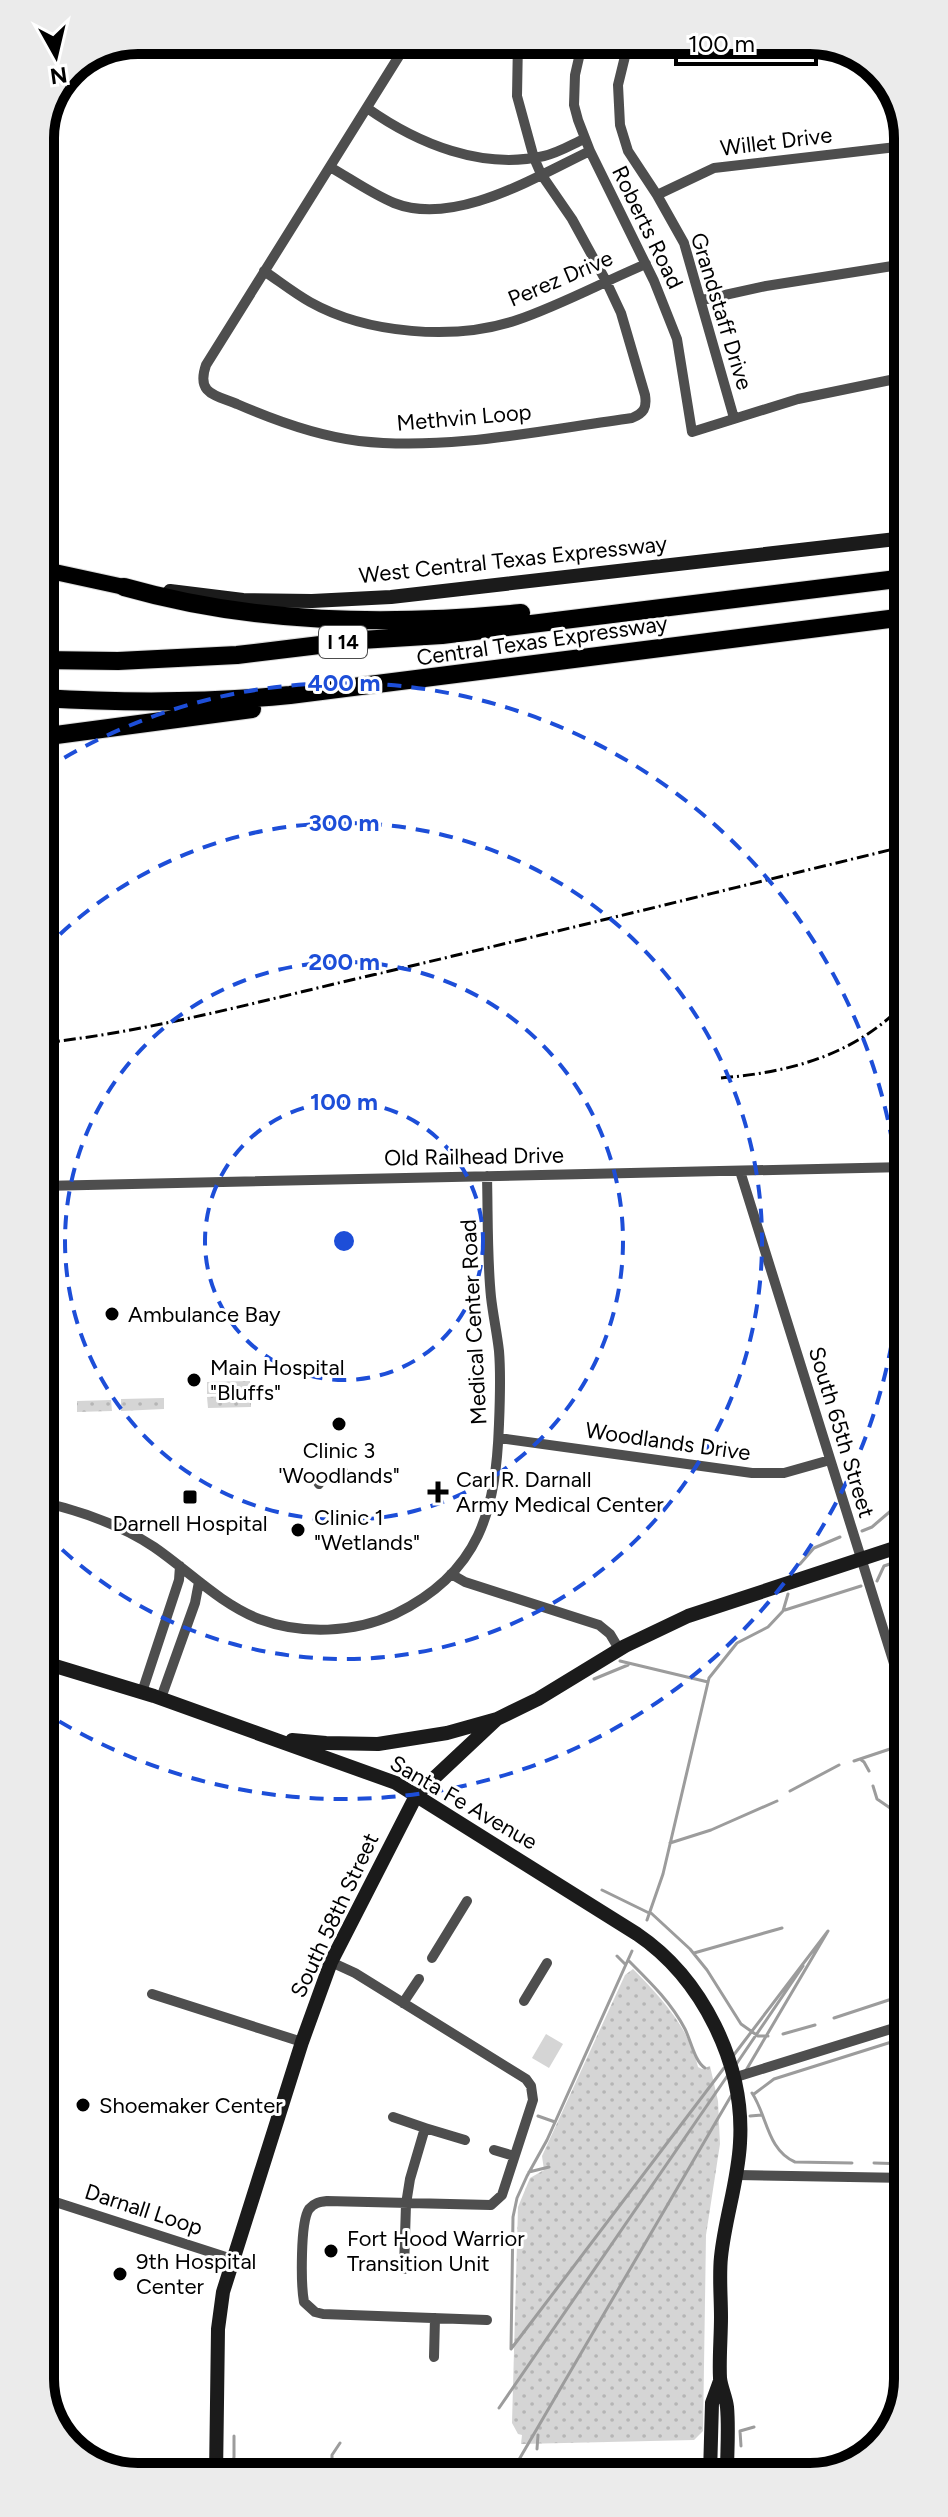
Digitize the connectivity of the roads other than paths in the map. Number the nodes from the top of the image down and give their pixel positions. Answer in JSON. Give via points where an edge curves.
{"nodes":[{"id":1,"x":400,"y":54,"type":"edge"},
{"id":2,"x":518,"y":54,"type":"edge"},
{"id":3,"x":580,"y":54,"type":"edge"},
{"id":4,"x":626,"y":54,"type":"edge"},
{"id":5,"x":367,"y":108,"type":"junction"},
{"id":6,"x":584,"y":139,"type":"junction"},
{"id":7,"x":894,"y":147,"type":"edge"},
{"id":8,"x":590,"y":151,"type":"junction"},
{"id":9,"x":534,"y":158,"type":"junction"},
{"id":10,"x":330,"y":167,"type":"junction"},
{"id":11,"x":541,"y":174,"type":"junction"},
{"id":12,"x":657,"y":195,"type":"junction"},
{"id":13,"x":646,"y":264,"type":"junction"},
{"id":14,"x":894,"y":266,"type":"edge"},
{"id":15,"x":264,"y":271,"type":"junction"},
{"id":16,"x":606,"y":281,"type":"junction"},
{"id":17,"x":702,"y":300,"type":"junction"},
{"id":18,"x":894,"y":379,"type":"edge"},
{"id":19,"x":734,"y":418,"type":"junction"},
{"id":20,"x":894,"y":539,"type":"edge"},
{"id":21,"x":54,"y":572,"type":"edge"},
{"id":22,"x":894,"y":579,"type":"edge"},
{"id":23,"x":124,"y":587,"type":"junction"},
{"id":24,"x":643,"y":610,"type":"junction"},
{"id":25,"x":894,"y":618,"type":"edge"},
{"id":26,"x":54,"y":660,"type":"edge"},
{"id":27,"x":433,"y":679,"type":"junction"},
{"id":28,"x":54,"y":699,"type":"edge"},
{"id":29,"x":54,"y":734,"type":"edge"},
{"id":30,"x":894,"y":1167,"type":"edge"},
{"id":31,"x":740,"y":1171,"type":"junction"},
{"id":32,"x":487,"y":1176,"type":"junction"},
{"id":33,"x":54,"y":1186,"type":"edge"},
{"id":34,"x":499,"y":1438,"type":"junction"},
{"id":35,"x":830,"y":1460,"type":"junction"},
{"id":36,"x":54,"y":1505,"type":"edge"},
{"id":37,"x":894,"y":1548,"type":"edge"},
{"id":38,"x":861,"y":1558,"type":"junction"},
{"id":39,"x":180,"y":1566,"type":"junction"},
{"id":40,"x":451,"y":1574,"type":"junction"},
{"id":41,"x":199,"y":1582,"type":"junction"},
{"id":42,"x":619,"y":1649,"type":"junction"},
{"id":43,"x":894,"y":1663,"type":"edge"},
{"id":44,"x":54,"y":1666,"type":"edge"},
{"id":45,"x":142,"y":1692,"type":"junction"},
{"id":46,"x":161,"y":1698,"type":"junction"},
{"id":47,"x":497,"y":1719,"type":"junction"},
{"id":48,"x":270,"y":1737,"type":"junction"},
{"id":49,"x":417,"y":1794,"type":"junction"},
{"id":50,"x":467,"y":1901,"type":"dead end"},
{"id":51,"x":432,"y":1958,"type":"dead end"},
{"id":52,"x":331,"y":1962,"type":"junction"},
{"id":53,"x":547,"y":1963,"type":"dead end"},
{"id":54,"x":419,"y":1979,"type":"dead end"},
{"id":55,"x":152,"y":1994,"type":"dead end"},
{"id":56,"x":524,"y":2001,"type":"dead end"},
{"id":57,"x":403,"y":2003,"type":"junction"},
{"id":58,"x":894,"y":2028,"type":"edge"},
{"id":59,"x":302,"y":2042,"type":"junction"},
{"id":60,"x":733,"y":2078,"type":"junction"},
{"id":61,"x":393,"y":2117,"type":"dead end"},
{"id":62,"x":425,"y":2128,"type":"junction"},
{"id":63,"x":465,"y":2140,"type":"dead end"},
{"id":64,"x":494,"y":2150,"type":"dead end"},
{"id":65,"x":514,"y":2156,"type":"junction"},
{"id":66,"x":737,"y":2175,"type":"junction"},
{"id":67,"x":894,"y":2178,"type":"edge"},
{"id":68,"x":54,"y":2202,"type":"edge"},
{"id":69,"x":406,"y":2204,"type":"junction"},
{"id":70,"x":232,"y":2259,"type":"junction"},
{"id":71,"x":404,"y":2269,"type":"dead end"},
{"id":72,"x":435,"y":2318,"type":"junction"},
{"id":73,"x":487,"y":2320,"type":"dead end"},
{"id":74,"x":434,"y":2357,"type":"dead end"},
{"id":75,"x":720,"y":2380,"type":"junction"},
{"id":76,"x":216,"y":2463,"type":"edge"},
{"id":77,"x":710,"y":2463,"type":"edge"},
{"id":78,"x":727,"y":2463,"type":"edge"}],
"edges":[{"from":1,"to":5,"type":"street","name":"Methvin Loop"},
{"from":2,"to":9,"type":"street","name":"Methvin Loop","via":[[517,96]]},
{"from":3,"to":6,"type":"street","name":"Roberts Road","via":[[574,105]]},
{"from":4,"to":12,"type":"street","name":"Grandstaff Drive","via":[[618,85],[620,125],[628,151]]},
{"from":5,"to":9,"type":"street","via":[[430,144],[468,156]]},
{"from":5,"to":10,"type":"street","name":"Methvin Loop"},
{"from":6,"to":8,"type":"street","name":"Roberts Road"},
{"from":6,"to":9,"type":"street"},
{"from":7,"to":12,"type":"street","name":"Willet Drive","via":[[714,168]]},
{"from":8,"to":11,"type":"street"},
{"from":8,"to":13,"type":"street","name":"Roberts Road"},
{"from":9,"to":11,"type":"street","name":"Methvin Loop"},
{"from":10,"to":11,"type":"street","via":[[394,203],[439,210],[479,202]]},
{"from":10,"to":15,"type":"street","name":"Methvin Loop"},
{"from":11,"to":16,"type":"street","name":"Methvin Loop"},
{"from":12,"to":17,"type":"street","name":"Grandstaff Drive","via":[[684,243]]},
{"from":13,"to":16,"type":"street","name":"Perez Drive"},
{"from":13,"to":19,"type":"street","name":"Roberts Road","via":[[677,339],[692,432]]},
{"from":14,"to":17,"type":"street"},
{"from":15,"to":16,"type":"street","name":"Perez Drive","via":[[311,303],[339,314],[380,327],[422,332],[514,321]]},
{"from":15,"to":16,"type":"street","name":"Methvin Loop","via":[[206,365],[204,388],[259,414],[327,435],[426,444],[641,415],[647,406],[645,395]]},
{"from":17,"to":19,"type":"street","name":"Grandstaff Drive"},
{"from":18,"to":19,"type":"street"},
{"from":20,"to":23,"type":"street","name":"West Central Texas Expressway","via":[[375,598],[243,600]]},
{"from":21,"to":23,"type":"main road"},
{"from":22,"to":24,"type":"highway","name":"Central Texas Expressway","number":"I 14"},
{"from":23,"to":24,"type":"highway","via":[[258,615],[326,619],[459,618],[586,607]]},
{"from":24,"to":26,"type":"highway","name":"Central Texas Expressway","number":"I 14","via":[[237,655]]},
{"from":25,"to":27,"type":"highway","name":"Central Texas Expressway","number":"I 14"},
{"from":27,"to":28,"type":"highway","name":"Central Texas Expressway","number":"I 14","via":[[249,699]]},
{"from":27,"to":29,"type":"highway"},
{"from":30,"to":31,"type":"street","name":"Old Railhead Drive"},
{"from":31,"to":32,"type":"street","name":"Old Railhead Drive"},
{"from":31,"to":35,"type":"street","name":"South 65th Street"},
{"from":32,"to":33,"type":"street","name":"Old Railhead Drive"},
{"from":32,"to":34,"type":"street","name":"Medical Center Road","via":[[490,1284],[500,1365]]},
{"from":34,"to":35,"type":"street","name":"Woodlands Drive","via":[[764,1474]]},
{"from":34,"to":40,"type":"street","name":"Medical Center Road","via":[[487,1516]]},
{"from":35,"to":38,"type":"street","name":"South 65th Street"},
{"from":36,"to":39,"type":"street","name":"Medical Center Road","via":[[126,1532]]},
{"from":37,"to":38,"type":"street"},
{"from":38,"to":42,"type":"street","via":[[688,1616]]},
{"from":38,"to":43,"type":"street","name":"South 65th Street"},
{"from":39,"to":41,"type":"street","name":"Medical Center Road"},
{"from":39,"to":45,"type":"street"},
{"from":40,"to":41,"type":"street","name":"Medical Center Road","via":[[422,1599],[387,1617],[329,1629],[259,1619]]},
{"from":40,"to":42,"type":"street","via":[[599,1625]]},
{"from":41,"to":46,"type":"street"},
{"from":42,"to":47,"type":"street"},
{"from":44,"to":45,"type":"street","name":"Santa Fe Avenue"},
{"from":45,"to":46,"type":"street","name":"Santa Fe Avenue"},
{"from":46,"to":48,"type":"street","name":"Santa Fe Avenue"},
{"from":47,"to":48,"type":"street","via":[[378,1744]]},
{"from":47,"to":49,"type":"street","name":"South 58th Street"},
{"from":48,"to":49,"type":"street","name":"Santa Fe Avenue"},
{"from":49,"to":52,"type":"street","name":"South 58th Street"},
{"from":49,"to":60,"type":"street","name":"Santa Fe Avenue","via":[[655,1946],[708,2014]]},
{"from":50,"to":51,"type":"street"},
{"from":52,"to":57,"type":"street"},
{"from":52,"to":59,"type":"street","name":"South 58th Street"},
{"from":53,"to":56,"type":"street"},
{"from":54,"to":57,"type":"street"},
{"from":55,"to":59,"type":"street"},
{"from":57,"to":65,"type":"street","via":[[526,2079],[533,2100]]},
{"from":58,"to":60,"type":"street"},
{"from":59,"to":70,"type":"street","name":"South 58th Street"},
{"from":60,"to":66,"type":"street","name":"Santa Fe Avenue","via":[[741,2128]]},
{"from":61,"to":62,"type":"street"},
{"from":62,"to":63,"type":"street"},
{"from":62,"to":69,"type":"street"},
{"from":64,"to":65,"type":"street"},
{"from":65,"to":69,"type":"street","via":[[502,2195],[491,2205]]},
{"from":66,"to":67,"type":"street"},
{"from":66,"to":75,"type":"street","name":"Santa Fe Avenue","via":[[721,2257]]},
{"from":68,"to":70,"type":"street","name":"Darnall Loop"},
{"from":69,"to":71,"type":"street"},
{"from":69,"to":72,"type":"street","via":[[327,2201],[313,2206],[305,2225],[304,2302],[323,2314]]},
{"from":70,"to":76,"type":"street","name":"South 58th Street","via":[[218,2329]]},
{"from":72,"to":73,"type":"street"},
{"from":72,"to":74,"type":"street"},
{"from":75,"to":77,"type":"street","via":[[712,2403]]},
{"from":75,"to":78,"type":"street","via":[[727,2405]]}]}
